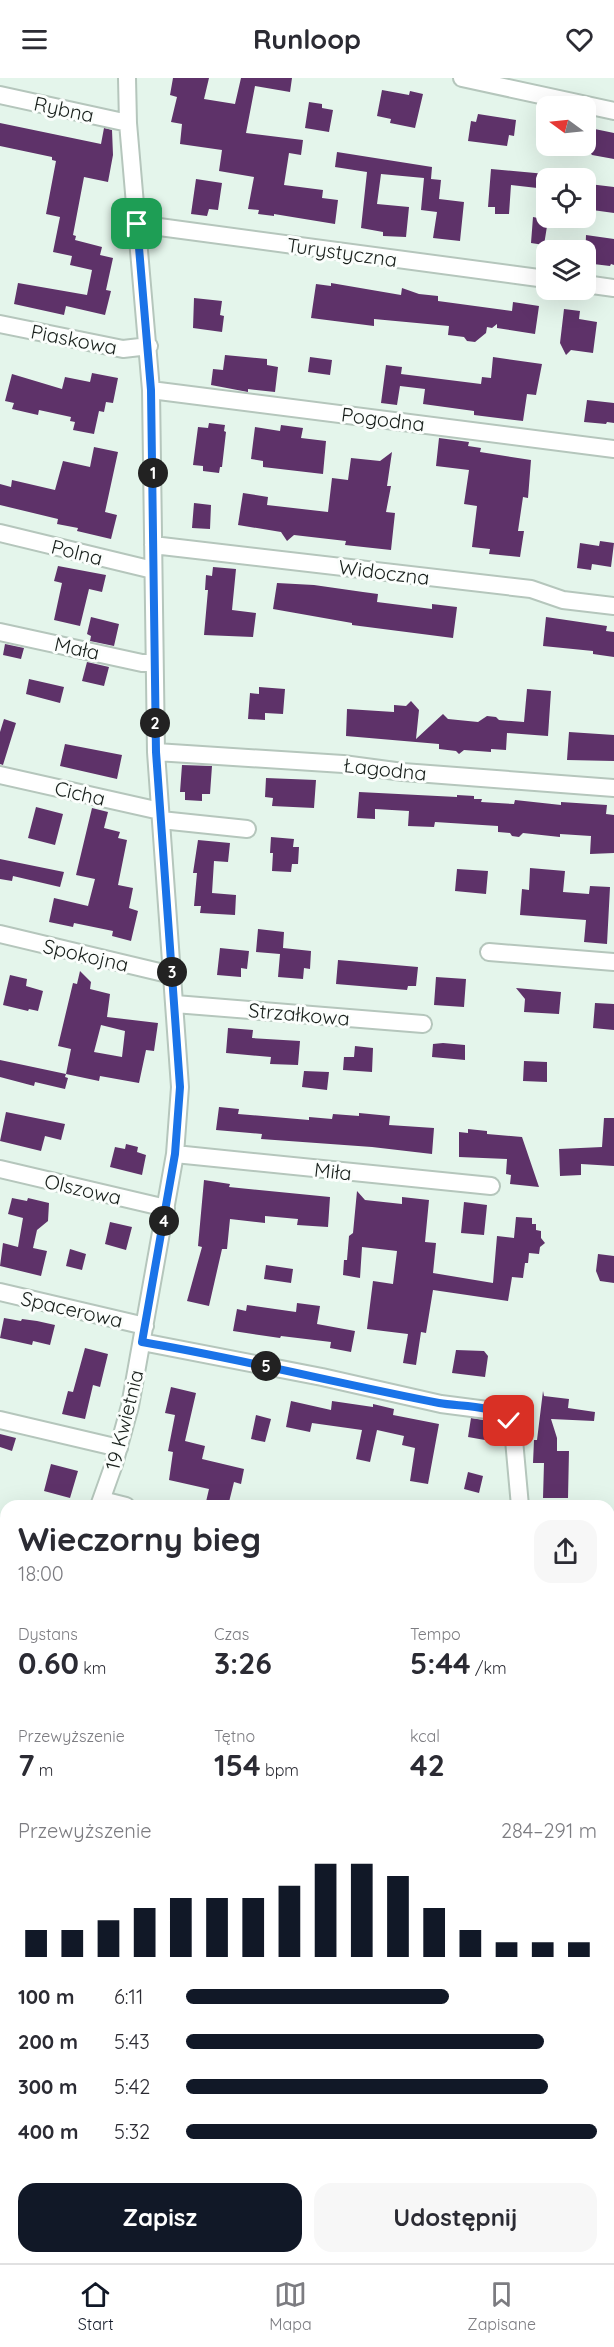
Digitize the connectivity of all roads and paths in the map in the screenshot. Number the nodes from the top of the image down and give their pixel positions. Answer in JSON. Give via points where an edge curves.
{"nodes":[{"id":1,"x":127,"y":78,"type":"edge"},
{"id":2,"x":462,"y":78,"type":"edge"},
{"id":3,"x":489,"y":81,"type":"edge"},
{"id":4,"x":0,"y":95,"type":"edge"},
{"id":5,"x":614,"y":111,"type":"edge"},
{"id":6,"x":129,"y":123,"type":"junction"},
{"id":7,"x":137,"y":224,"type":"junction"},
{"id":8,"x":536,"y":278,"type":"edge"},
{"id":9,"x":596,"y":286,"type":"edge"},
{"id":10,"x":614,"y":288,"type":"edge"},
{"id":11,"x":0,"y":324,"type":"edge"},
{"id":12,"x":149,"y":346,"type":"junction"},
{"id":13,"x":151,"y":390,"type":"junction"},
{"id":14,"x":614,"y":449,"type":"edge"},
{"id":15,"x":0,"y":533,"type":"edge"},
{"id":16,"x":153,"y":545,"type":"junction"},
{"id":17,"x":153,"y":570,"type":"junction"},
{"id":18,"x":614,"y":606,"type":"edge"},
{"id":19,"x":0,"y":632,"type":"edge"},
{"id":20,"x":154,"y":663,"type":"junction"},
{"id":21,"x":156,"y":752,"type":"junction"},
{"id":22,"x":0,"y":774,"type":"edge"},
{"id":23,"x":614,"y":788,"type":"edge"},
{"id":24,"x":160,"y":816,"type":"junction"},
{"id":25,"x":247,"y":829,"type":"dead end"},
{"id":26,"x":0,"y":934,"type":"edge"},
{"id":27,"x":489,"y":952,"type":"dead end"},
{"id":28,"x":614,"y":962,"type":"edge"},
{"id":29,"x":172,"y":975,"type":"junction"},
{"id":30,"x":175,"y":1004,"type":"junction"},
{"id":31,"x":423,"y":1024,"type":"dead end"},
{"id":32,"x":175,"y":1154,"type":"junction"},
{"id":33,"x":0,"y":1169,"type":"edge"},
{"id":34,"x":491,"y":1186,"type":"dead end"},
{"id":35,"x":166,"y":1208,"type":"junction"},
{"id":36,"x":0,"y":1292,"type":"edge"},
{"id":37,"x":143,"y":1334,"type":"junction"},
{"id":38,"x":0,"y":1420,"type":"edge"},
{"id":39,"x":119,"y":1448,"type":"junction"},
{"id":40,"x":101,"y":1500,"type":"edge"},
{"id":41,"x":519,"y":1500,"type":"edge"}],
"edges":[{"from":1,"to":6,"type":"street","name":"19 Kwietnia"},
{"from":2,"to":3,"type":"street"},
{"from":3,"to":5,"type":"street"},
{"from":4,"to":6,"type":"street","name":"Rybna"},
{"from":6,"to":7,"type":"street","name":"19 Kwietnia"},
{"from":7,"to":8,"type":"street","name":"Turystyczna"},
{"from":7,"to":12,"type":"street","name":"19 Kwietnia"},
{"from":9,"to":10,"type":"street"},
{"from":11,"to":12,"type":"street","name":"Piaskowa","via":[[123,349]]},
{"from":12,"to":13,"type":"street","name":"19 Kwietnia"},
{"from":13,"to":14,"type":"street","name":"Pogodna"},
{"from":13,"to":16,"type":"street","name":"19 Kwietnia"},
{"from":15,"to":17,"type":"street","name":"Polna"},
{"from":16,"to":17,"type":"street","name":"19 Kwietnia"},
{"from":16,"to":18,"type":"street","name":"Widoczna","via":[[531,589],[563,600]]},
{"from":17,"to":20,"type":"street","name":"19 Kwietnia"},
{"from":19,"to":20,"type":"street","name":"Mała"},
{"from":20,"to":21,"type":"street","name":"19 Kwietnia"},
{"from":21,"to":23,"type":"street","name":"Łagodna"},
{"from":21,"to":24,"type":"street","name":"19 Kwietnia"},
{"from":22,"to":24,"type":"street","name":"Cicha"},
{"from":24,"to":25,"type":"street","name":"Cicha"},
{"from":24,"to":29,"type":"street","name":"19 Kwietnia"},
{"from":26,"to":29,"type":"street","name":"Spokojna"},
{"from":27,"to":28,"type":"street"},
{"from":29,"to":30,"type":"street","name":"19 Kwietnia"},
{"from":30,"to":31,"type":"street","name":"Strzałkowa"},
{"from":30,"to":32,"type":"street","name":"19 Kwietnia","via":[[180,1087]]},
{"from":32,"to":34,"type":"street","name":"Miła"},
{"from":32,"to":35,"type":"street","name":"19 Kwietnia"},
{"from":33,"to":35,"type":"street","name":"Olszowa"},
{"from":35,"to":37,"type":"street","name":"19 Kwietnia"},
{"from":36,"to":37,"type":"street","name":"Spacerowa"},
{"from":37,"to":39,"type":"street","name":"19 Kwietnia"},
{"from":37,"to":41,"type":"street","name":"Spacerowa","via":[[441,1404],[501,1413],[513,1429]]},
{"from":38,"to":39,"type":"street"},
{"from":39,"to":40,"type":"street","name":"19 Kwietnia"}]}
